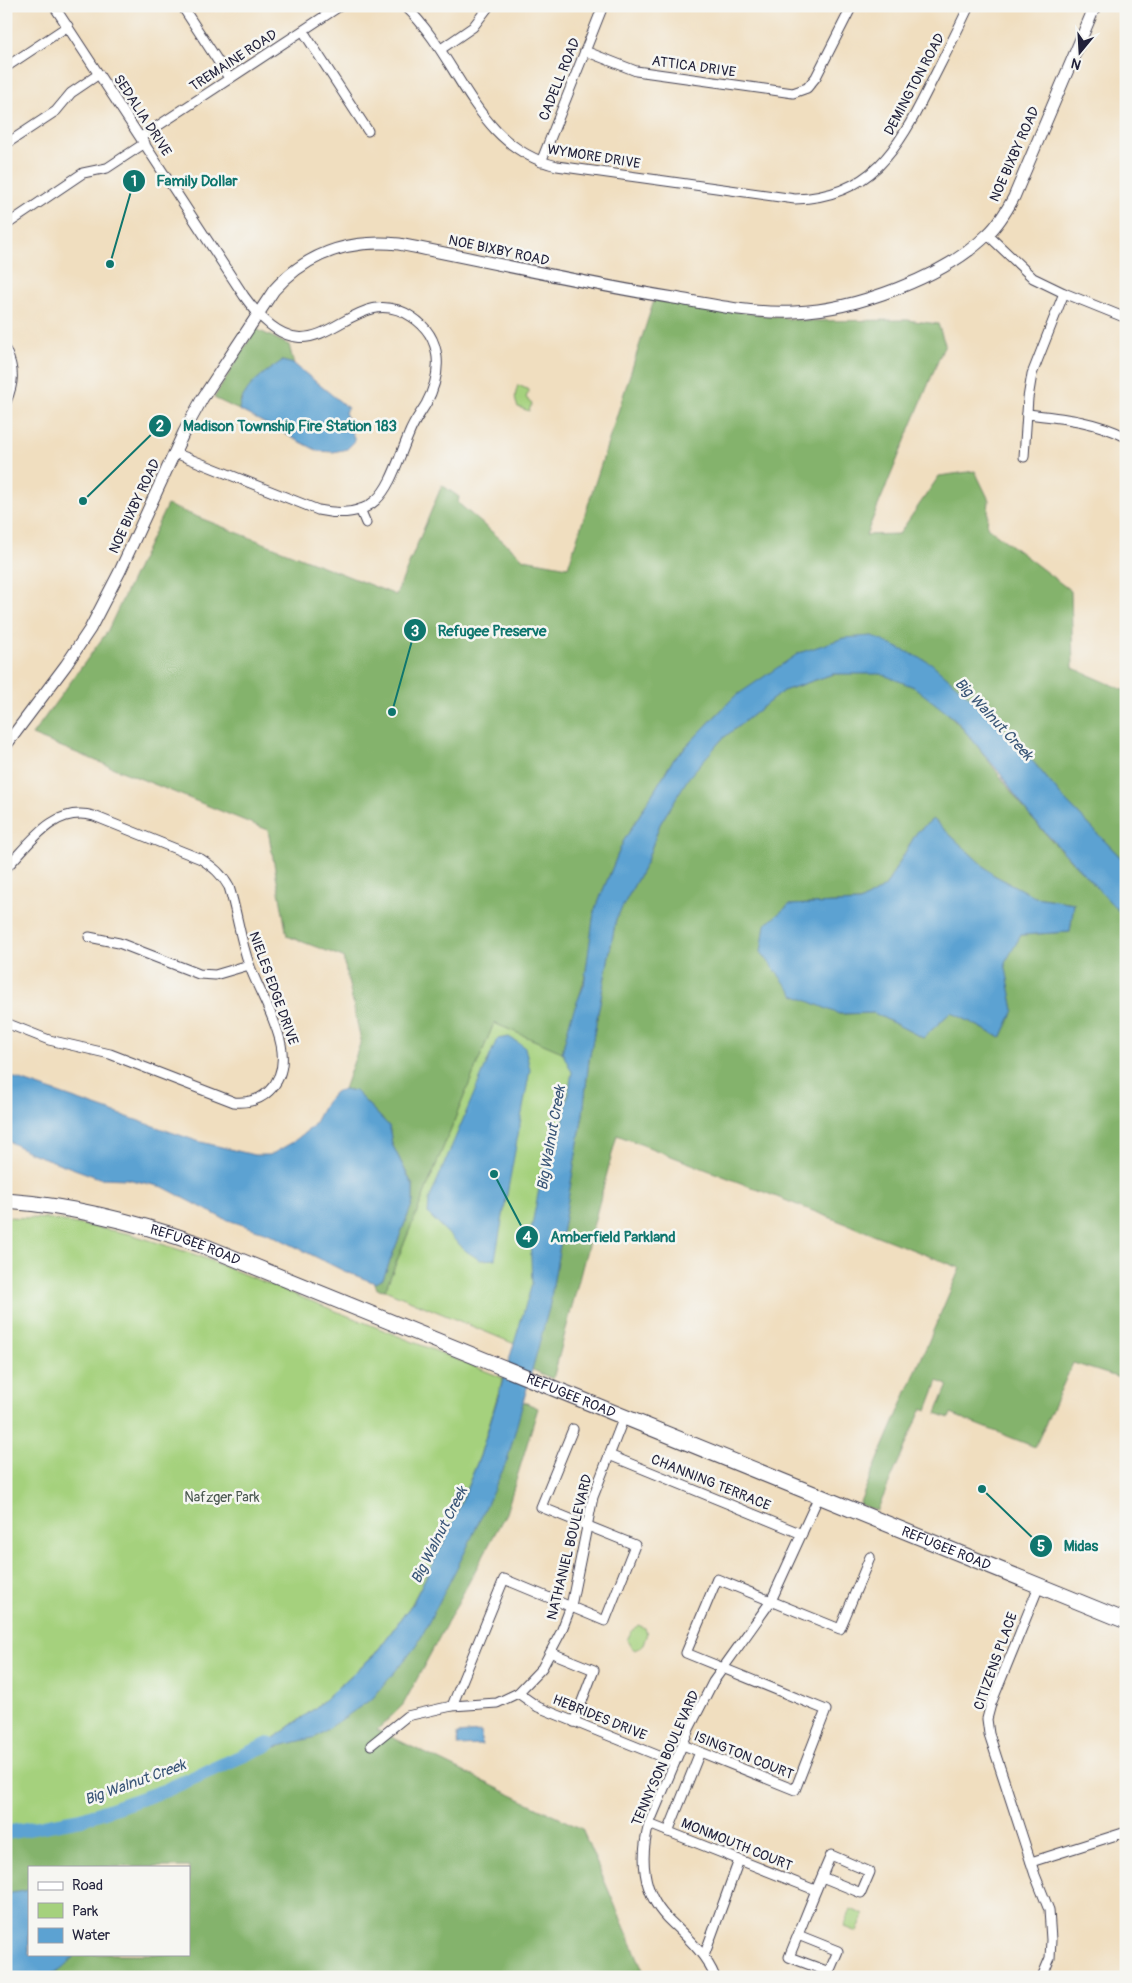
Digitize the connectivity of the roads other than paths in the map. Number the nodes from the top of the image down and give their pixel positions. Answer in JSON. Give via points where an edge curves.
{"nodes":[{"id":1,"x":54,"y":6,"type":"edge"},
{"id":2,"x":182,"y":6,"type":"edge"},
{"id":3,"x":340,"y":6,"type":"edge"},
{"id":4,"x":405,"y":6,"type":"edge"},
{"id":5,"x":489,"y":6,"type":"edge"},
{"id":6,"x":602,"y":6,"type":"edge"},
{"id":7,"x":970,"y":6,"type":"edge"},
{"id":8,"x":1095,"y":6,"type":"edge"},
{"id":9,"x":849,"y":7,"type":"edge"},
{"id":10,"x":68,"y":26,"type":"junction"},
{"id":11,"x":303,"y":31,"type":"junction"},
{"id":12,"x":441,"y":49,"type":"junction"},
{"id":13,"x":585,"y":51,"type":"junction"},
{"id":14,"x":6,"y":66,"type":"edge"},
{"id":15,"x":99,"y":74,"type":"junction"},
{"id":16,"x":230,"y":78,"type":"junction"},
{"id":17,"x":368,"y":131,"type":"dead end"},
{"id":18,"x":143,"y":140,"type":"junction"},
{"id":19,"x":6,"y":144,"type":"edge"},
{"id":20,"x":541,"y":162,"type":"junction"},
{"id":21,"x":850,"y":186,"type":"joint"},
{"id":22,"x":8,"y":221,"type":"edge"},
{"id":23,"x":988,"y":235,"type":"junction"},
{"id":24,"x":1064,"y":293,"type":"junction"},
{"id":25,"x":258,"y":314,"type":"junction"},
{"id":26,"x":1126,"y":318,"type":"edge"},
{"id":27,"x":6,"y":351,"type":"edge"},
{"id":28,"x":6,"y":402,"type":"edge"},
{"id":29,"x":1027,"y":414,"type":"junction"},
{"id":30,"x":1126,"y":437,"type":"edge"},
{"id":31,"x":175,"y":453,"type":"junction"},
{"id":32,"x":1024,"y":457,"type":"dead end"},
{"id":33,"x":360,"y":509,"type":"junction"},
{"id":34,"x":366,"y":523,"type":"dead end"},
{"id":35,"x":6,"y":745,"type":"edge"},
{"id":36,"x":6,"y":868,"type":"edge"},
{"id":37,"x":89,"y":937,"type":"dead end"},
{"id":38,"x":249,"y":965,"type":"junction"},
{"id":39,"x":6,"y":1023,"type":"edge"},
{"id":40,"x":6,"y":1201,"type":"edge"},
{"id":41,"x":624,"y":1417,"type":"junction"},
{"id":42,"x":573,"y":1429,"type":"dead end"},
{"id":43,"x":609,"y":1455,"type":"junction"},
{"id":44,"x":819,"y":1496,"type":"junction"},
{"id":45,"x":586,"y":1525,"type":"junction"},
{"id":46,"x":802,"y":1534,"type":"junction"},
{"id":47,"x":870,"y":1557,"type":"dead end"},
{"id":48,"x":1039,"y":1586,"type":"junction"},
{"id":49,"x":771,"y":1601,"type":"junction"},
{"id":50,"x":570,"y":1606,"type":"junction"},
{"id":51,"x":1126,"y":1621,"type":"edge"},
{"id":52,"x":552,"y":1653,"type":"junction"},
{"id":53,"x":723,"y":1669,"type":"junction"},
{"id":54,"x":518,"y":1692,"type":"junction"},
{"id":55,"x":452,"y":1706,"type":"junction"},
{"id":56,"x":574,"y":1722,"type":"junction"},
{"id":57,"x":683,"y":1744,"type":"junction"},
{"id":58,"x":370,"y":1745,"type":"dead end"},
{"id":59,"x":700,"y":1752,"type":"junction"},
{"id":60,"x":674,"y":1762,"type":"junction"},
{"id":61,"x":649,"y":1824,"type":"junction"},
{"id":62,"x":668,"y":1832,"type":"junction"},
{"id":63,"x":1126,"y":1832,"type":"edge"},
{"id":64,"x":739,"y":1860,"type":"junction"},
{"id":65,"x":1031,"y":1862,"type":"junction"},
{"id":66,"x":822,"y":1877,"type":"junction"},
{"id":67,"x":815,"y":1890,"type":"junction"},
{"id":68,"x":798,"y":1935,"type":"junction"},
{"id":69,"x":704,"y":1956,"type":"junction"},
{"id":70,"x":715,"y":1977,"type":"edge"},
{"id":71,"x":1042,"y":1977,"type":"edge"}],
"edges":[{"from":1,"to":10,"type":"street","name":"SEDALIA DRIVE"},
{"from":2,"to":16,"type":"street"},
{"from":3,"to":11,"type":"street","name":"TREMAINE ROAD"},
{"from":4,"to":12,"type":"street","name":"WYMORE DRIVE"},
{"from":5,"to":12,"type":"street","via":[[473,27]]},
{"from":6,"to":13,"type":"street","name":"CADELL ROAD"},
{"from":7,"to":21,"type":"street","name":"DEMINGTON ROAD","via":[[898,146],[882,164]]},
{"from":8,"to":23,"type":"street","name":"NOE BIXBY ROAD","via":[[1014,197]]},
{"from":9,"to":13,"type":"street","name":"ATTICA DRIVE","via":[[816,77],[804,93],[636,71]]},
{"from":10,"to":14,"type":"street"},
{"from":10,"to":15,"type":"street","name":"SEDALIA DRIVE"},
{"from":11,"to":16,"type":"street","name":"TREMAINE ROAD"},
{"from":11,"to":17,"type":"street"},
{"from":12,"to":20,"type":"street","name":"WYMORE DRIVE","via":[[498,134],[517,150]]},
{"from":13,"to":20,"type":"street","name":"CADELL ROAD"},
{"from":15,"to":18,"type":"street","name":"SEDALIA DRIVE"},
{"from":15,"to":19,"type":"street","via":[[71,93],[56,111]]},
{"from":16,"to":18,"type":"street","name":"TREMAINE ROAD"},
{"from":18,"to":22,"type":"street","name":"TREMAINE ROAD","via":[[107,168],[83,173]]},
{"from":18,"to":25,"type":"street","name":"SEDALIA DRIVE"},
{"from":20,"to":21,"type":"street","name":"WYMORE DRIVE","via":[[780,199],[818,198]]},
{"from":23,"to":24,"type":"street","via":[[1022,269]]},
{"from":23,"to":25,"type":"street","name":"NOE BIXBY ROAD","via":[[944,266],[904,286],[858,302],[795,312],[740,309],[620,290],[400,244],[355,243],[319,254],[296,269],[274,290]]},
{"from":24,"to":26,"type":"street"},
{"from":24,"to":29,"type":"street","via":[[1032,374]]},
{"from":25,"to":31,"type":"street","name":"NOE BIXBY ROAD","via":[[202,399]]},
{"from":25,"to":33,"type":"street","name":"SEDALIA DRIVE","via":[[287,334],[303,339],[324,334],[356,313],[392,309],[419,322],[433,340],[438,372],[430,395],[409,433],[390,484],[371,504]]},
{"from":27,"to":28,"type":"street","via":[[14,373]]},
{"from":29,"to":30,"type":"street","via":[[1076,420]]},
{"from":29,"to":32,"type":"street"},
{"from":31,"to":33,"type":"street","via":[[318,510],[339,513]]},
{"from":31,"to":35,"type":"street","name":"NOE BIXBY ROAD","via":[[90,629]]},
{"from":33,"to":34,"type":"street"},
{"from":36,"to":38,"type":"street","name":"NIELES EDGE DRIVE","via":[[52,822],[67,814],[94,816],[192,856],[218,871],[229,887]]},
{"from":37,"to":38,"type":"street","via":[[119,943],[208,975]]},
{"from":38,"to":39,"type":"street","name":"NIELES EDGE DRIVE","via":[[284,1052],[281,1074],[270,1090],[249,1102],[228,1101],[110,1054],[49,1040]]},
{"from":40,"to":41,"type":"main road","name":"REFUGEE ROAD","via":[[85,1211],[167,1233]]},
{"from":41,"to":43,"type":"street","name":"NATHANIEL BOULEVARD"},
{"from":41,"to":44,"type":"main road","name":"REFUGEE ROAD"},
{"from":42,"to":45,"type":"street","via":[[541,1507]]},
{"from":43,"to":45,"type":"street","name":"NATHANIEL BOULEVARD"},
{"from":43,"to":46,"type":"street","name":"CHANNING TERRACE"},
{"from":44,"to":46,"type":"street","name":"TENNYSON BOULEVARD"},
{"from":44,"to":48,"type":"main road","name":"REFUGEE ROAD"},
{"from":45,"to":50,"type":"street","name":"NATHANIEL BOULEVARD"},
{"from":45,"to":50,"type":"street","via":[[635,1545],[604,1621]]},
{"from":46,"to":49,"type":"street","name":"TENNYSON BOULEVARD"},
{"from":47,"to":49,"type":"street","via":[[840,1629]]},
{"from":48,"to":51,"type":"main road","name":"REFUGEE ROAD"},
{"from":48,"to":65,"type":"street","name":"CITIZENS PLACE","via":[[991,1704],[988,1719],[992,1743]]},
{"from":49,"to":53,"type":"street","name":"TENNYSON BOULEVARD"},
{"from":49,"to":53,"type":"street","via":[[717,1579],[686,1654]]},
{"from":50,"to":52,"type":"street","name":"NATHANIEL BOULEVARD"},
{"from":50,"to":55,"type":"street","via":[[504,1578]]},
{"from":52,"to":54,"type":"street","name":"NATHANIEL BOULEVARD","via":[[536,1677]]},
{"from":52,"to":56,"type":"street","via":[[594,1670]]},
{"from":53,"to":57,"type":"street","name":"TENNYSON BOULEVARD","via":[[713,1682]]},
{"from":53,"to":59,"type":"street","name":"ISINGTON COURT","via":[[826,1710],[795,1790]]},
{"from":54,"to":55,"type":"street","name":"NATHANIEL BOULEVARD","via":[[496,1703]]},
{"from":54,"to":56,"type":"street","name":"HEBRIDES DRIVE","via":[[538,1707]]},
{"from":55,"to":58,"type":"street","name":"NATHANIEL BOULEVARD","via":[[407,1716]]},
{"from":56,"to":60,"type":"street","name":"HEBRIDES DRIVE"},
{"from":57,"to":59,"type":"street","name":"ISINGTON COURT"},
{"from":57,"to":60,"type":"street","name":"TENNYSON BOULEVARD"},
{"from":59,"to":62,"type":"street"},
{"from":60,"to":61,"type":"street","name":"TENNYSON BOULEVARD"},
{"from":61,"to":62,"type":"street","name":"MONMOUTH COURT"},
{"from":61,"to":69,"type":"street","name":"TENNYSON BOULEVARD","via":[[643,1849],[648,1886],[660,1908]]},
{"from":62,"to":64,"type":"street","name":"MONMOUTH COURT"},
{"from":63,"to":65,"type":"street"},
{"from":64,"to":67,"type":"street","name":"MONMOUTH COURT"},
{"from":64,"to":69,"type":"street"},
{"from":65,"to":71,"type":"street","name":"CITIZENS PLACE","via":[[1049,1910],[1050,1958]]},
{"from":66,"to":66,"type":"street","via":[[831,1855],[870,1872],[861,1893]]},
{"from":66,"to":67,"type":"street"},
{"from":67,"to":68,"type":"street"},
{"from":68,"to":68,"type":"street","via":[[789,1957],[829,1972],[838,1952]]},
{"from":69,"to":70,"type":"street","name":"TENNYSON BOULEVARD"}]}
